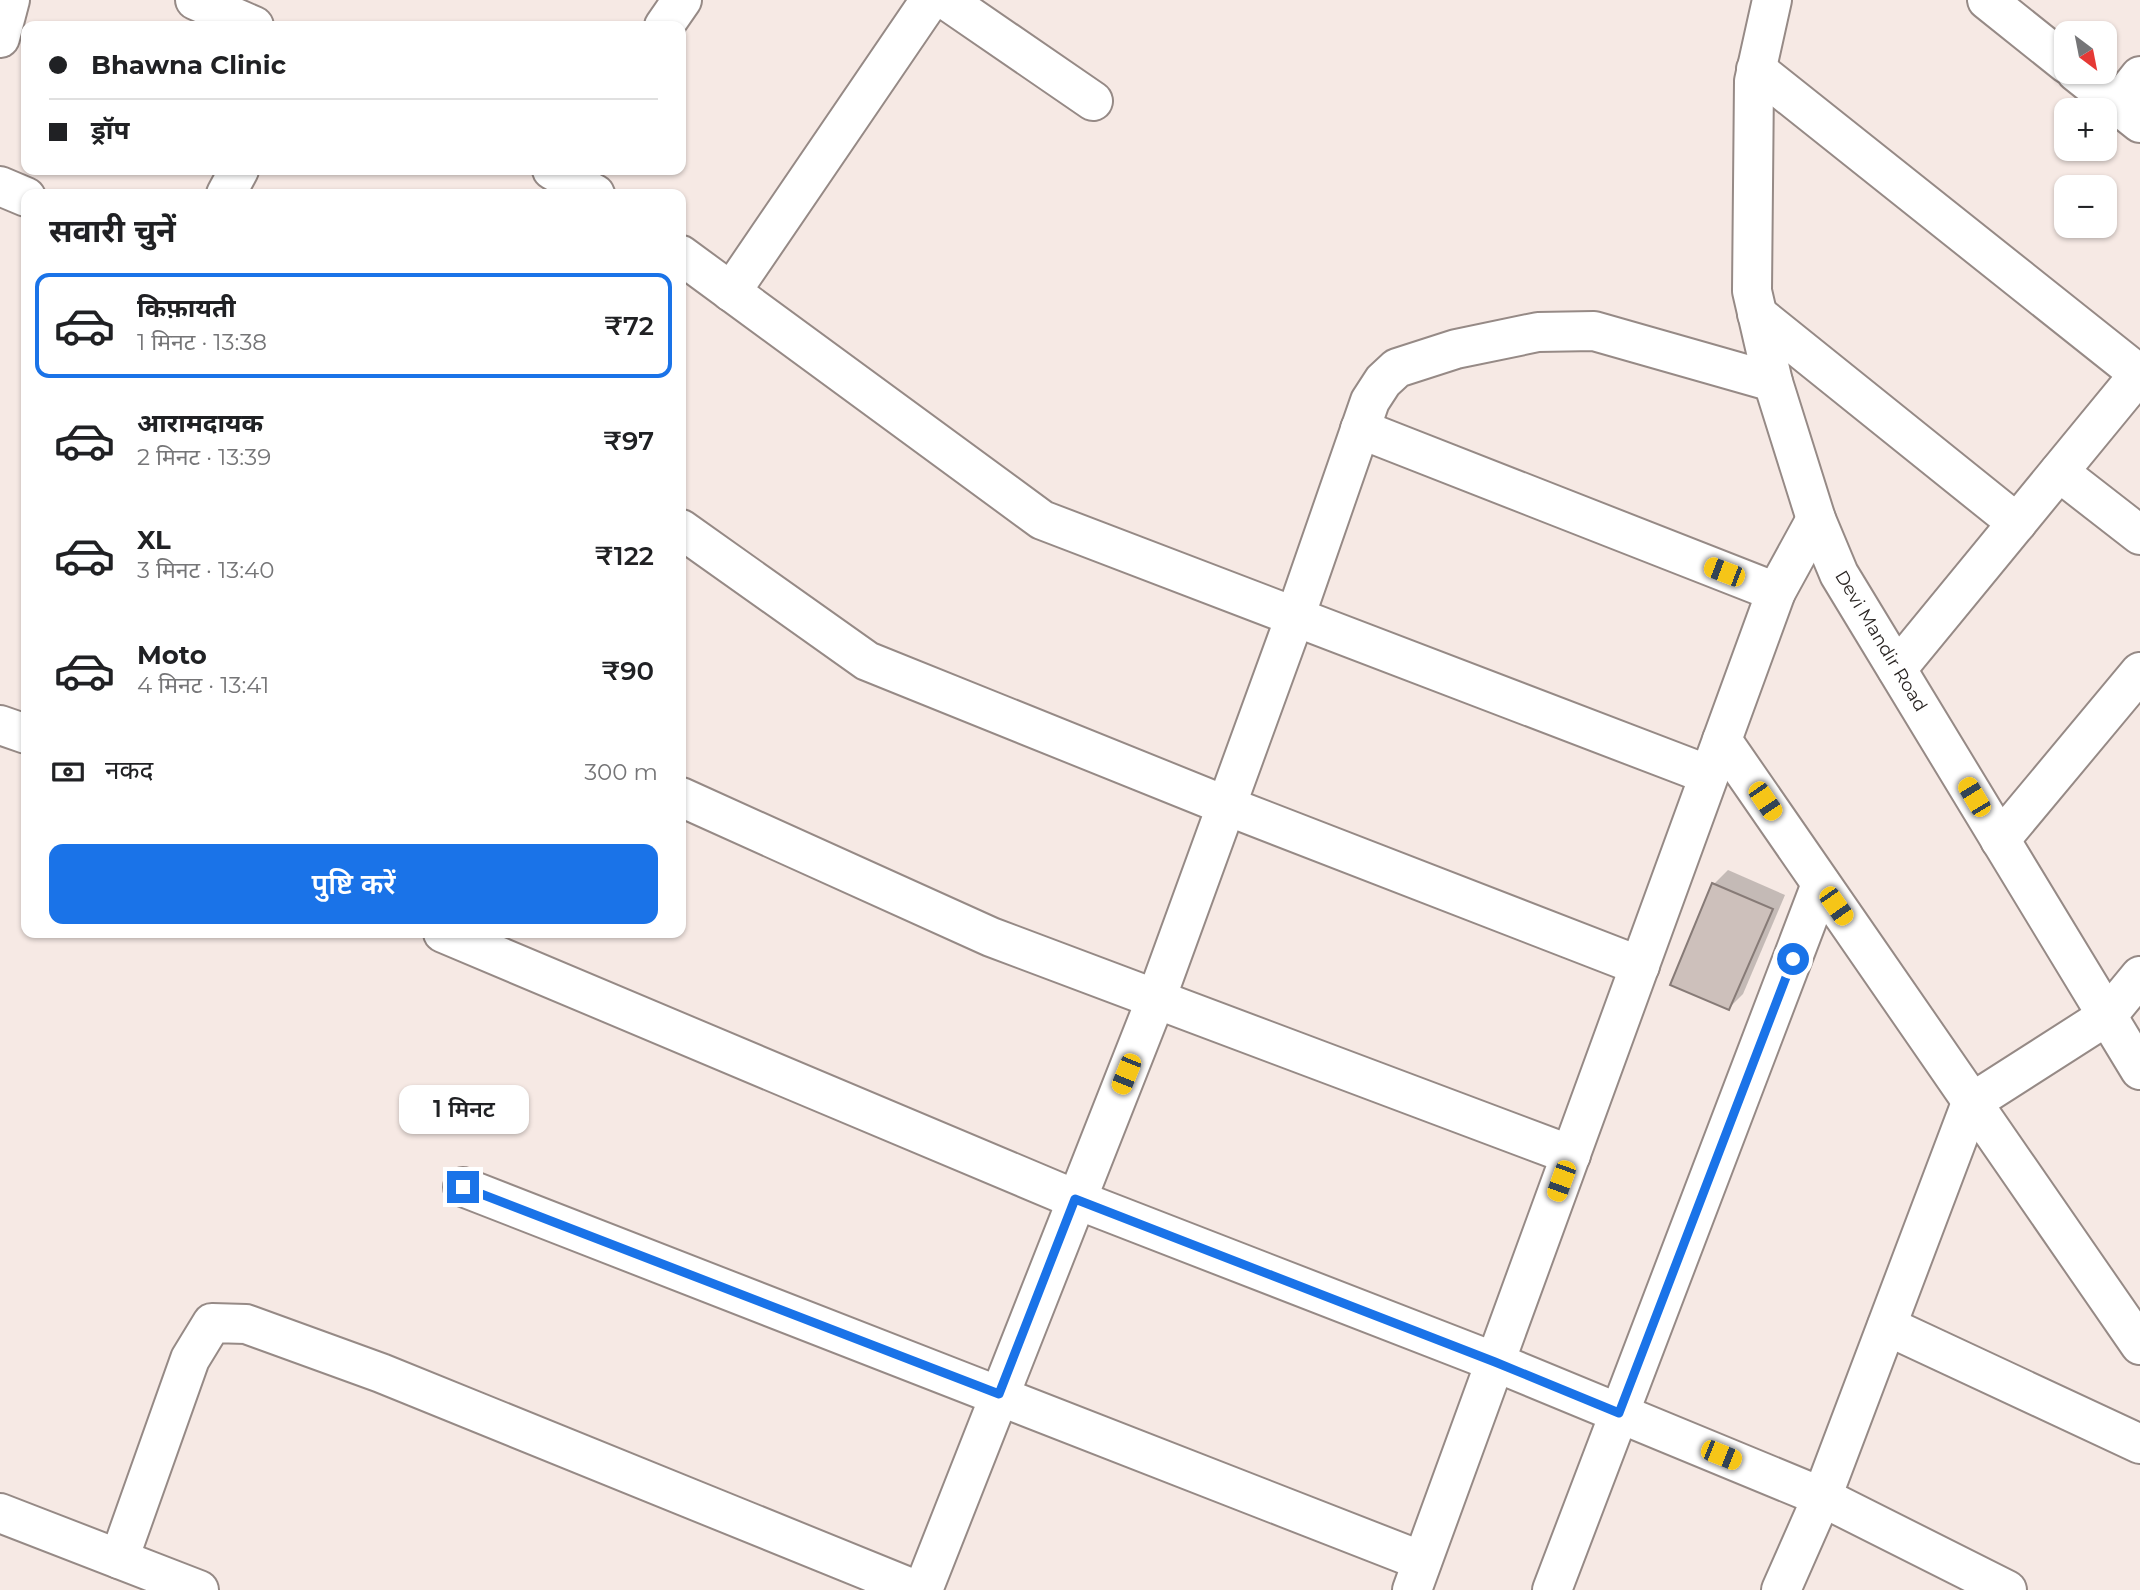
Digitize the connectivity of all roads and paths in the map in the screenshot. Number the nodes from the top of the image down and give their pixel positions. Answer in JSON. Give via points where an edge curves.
{"nodes":[{"id":1,"x":10,"y":0,"type":"edge"},
{"id":2,"x":195,"y":0,"type":"edge"},
{"id":3,"x":271,"y":0,"type":"edge"},
{"id":4,"x":682,"y":0,"type":"edge"},
{"id":5,"x":930,"y":0,"type":"edge"},
{"id":6,"x":946,"y":0,"type":"edge"},
{"id":7,"x":1772,"y":0,"type":"edge"},
{"id":8,"x":1987,"y":0,"type":"edge"},
{"id":9,"x":244,"y":21,"type":"edge"},
{"id":10,"x":259,"y":21,"type":"edge"},
{"id":11,"x":667,"y":21,"type":"edge"},
{"id":12,"x":0,"y":38,"type":"edge"},
{"id":13,"x":2054,"y":54,"type":"edge"},
{"id":14,"x":1756,"y":69,"type":"junction"},
{"id":15,"x":2099,"y":84,"type":"edge"},
{"id":16,"x":1093,"y":101,"type":"dead end"},
{"id":17,"x":2132,"y":101,"type":"edge"},
{"id":18,"x":565,"y":175,"type":"edge"},
{"id":19,"x":0,"y":186,"type":"edge"},
{"id":20,"x":587,"y":189,"type":"edge"},
{"id":21,"x":21,"y":195,"type":"edge"},
{"id":22,"x":686,"y":259,"type":"edge"},
{"id":23,"x":731,"y":292,"type":"junction"},
{"id":24,"x":1757,"y":314,"type":"junction"},
{"id":25,"x":2140,"y":374,"type":"edge"},
{"id":26,"x":1773,"y":382,"type":"junction"},
{"id":27,"x":1360,"y":429,"type":"junction"},
{"id":28,"x":2059,"y":472,"type":"junction"},
{"id":29,"x":1816,"y":519,"type":"junction"},
{"id":30,"x":2017,"y":523,"type":"junction"},
{"id":31,"x":686,"y":533,"type":"edge"},
{"id":32,"x":2140,"y":535,"type":"edge"},
{"id":33,"x":1776,"y":592,"type":"junction"},
{"id":34,"x":1295,"y":617,"type":"junction"},
{"id":35,"x":1897,"y":669,"type":"junction"},
{"id":36,"x":2140,"y":672,"type":"edge"},
{"id":37,"x":0,"y":725,"type":"edge"},
{"id":38,"x":21,"y":732,"type":"edge"},
{"id":39,"x":1722,"y":740,"type":"junction"},
{"id":40,"x":1709,"y":775,"type":"junction"},
{"id":41,"x":686,"y":799,"type":"edge"},
{"id":42,"x":1227,"y":806,"type":"junction"},
{"id":43,"x":2000,"y":840,"type":"junction"},
{"id":44,"x":1821,"y":884,"type":"junction"},
{"id":45,"x":455,"y":938,"type":"edge"},
{"id":46,"x":1640,"y":966,"type":"junction"},
{"id":47,"x":2140,"y":976,"type":"edge"},
{"id":48,"x":1156,"y":999,"type":"junction"},
{"id":49,"x":2107,"y":1016,"type":"junction"},
{"id":50,"x":2140,"y":1070,"type":"edge"},
{"id":51,"x":1972,"y":1103,"type":"junction"},
{"id":52,"x":1571,"y":1155,"type":"junction"},
{"id":53,"x":463,"y":1187,"type":"dead end"},
{"id":54,"x":1075,"y":1199,"type":"junction"},
{"id":55,"x":1887,"y":1326,"type":"junction"},
{"id":56,"x":2140,"y":1345,"type":"edge"},
{"id":57,"x":1495,"y":1362,"type":"junction"},
{"id":58,"x":999,"y":1394,"type":"junction"},
{"id":59,"x":1619,"y":1413,"type":"junction"},
{"id":60,"x":2140,"y":1444,"type":"edge"},
{"id":61,"x":1822,"y":1497,"type":"junction"},
{"id":62,"x":0,"y":1513,"type":"edge"},
{"id":63,"x":119,"y":1559,"type":"junction"},
{"id":64,"x":1417,"y":1575,"type":"edge"},
{"id":65,"x":200,"y":1590,"type":"edge"},
{"id":66,"x":916,"y":1590,"type":"edge"},
{"id":67,"x":923,"y":1590,"type":"edge"},
{"id":68,"x":1552,"y":1590,"type":"edge"},
{"id":69,"x":1781,"y":1590,"type":"edge"},
{"id":70,"x":2007,"y":1590,"type":"edge"}],
"edges":[{"from":1,"to":12,"type":"street"},
{"from":2,"to":9,"type":"street"},
{"from":3,"to":10,"type":"street"},
{"from":4,"to":11,"type":"street"},
{"from":5,"to":23,"type":"street"},
{"from":6,"to":16,"type":"street"},
{"from":7,"to":14,"type":"street","name":"Devi Mandir Road"},
{"from":8,"to":13,"type":"street"},
{"from":14,"to":24,"type":"street","name":"Devi Mandir Road","via":[[1752,292]]},
{"from":14,"to":25,"type":"street"},
{"from":15,"to":17,"type":"street"},
{"from":18,"to":20,"type":"street"},
{"from":19,"to":21,"type":"street"},
{"from":22,"to":23,"type":"street"},
{"from":23,"to":34,"type":"street","via":[[1042,520]]},
{"from":24,"to":26,"type":"street","name":"Devi Mandir Road"},
{"from":24,"to":30,"type":"street"},
{"from":25,"to":28,"type":"street"},
{"from":26,"to":27,"type":"street","via":[[1594,331],[1538,332],[1456,349],[1397,368],[1370,401]]},
{"from":26,"to":29,"type":"street","name":"Devi Mandir Road"},
{"from":27,"to":33,"type":"street"},
{"from":27,"to":34,"type":"street"},
{"from":28,"to":30,"type":"street"},
{"from":28,"to":32,"type":"street"},
{"from":29,"to":33,"type":"street"},
{"from":29,"to":35,"type":"street","name":"Devi Mandir Road","via":[[1839,574]]},
{"from":30,"to":35,"type":"street"},
{"from":31,"to":42,"type":"street","via":[[867,661]]},
{"from":33,"to":39,"type":"street"},
{"from":34,"to":40,"type":"street"},
{"from":34,"to":42,"type":"street"},
{"from":35,"to":43,"type":"street","name":"Devi Mandir Road"},
{"from":36,"to":43,"type":"street"},
{"from":37,"to":38,"type":"street"},
{"from":39,"to":40,"type":"street"},
{"from":39,"to":44,"type":"street"},
{"from":40,"to":46,"type":"street"},
{"from":41,"to":48,"type":"street","via":[[991,937]]},
{"from":42,"to":46,"type":"street"},
{"from":42,"to":48,"type":"street"},
{"from":43,"to":49,"type":"street","name":"Devi Mandir Road"},
{"from":44,"to":51,"type":"street"},
{"from":44,"to":59,"type":"street"},
{"from":45,"to":54,"type":"street"},
{"from":46,"to":52,"type":"street"},
{"from":47,"to":49,"type":"street"},
{"from":48,"to":52,"type":"street"},
{"from":48,"to":54,"type":"street"},
{"from":49,"to":50,"type":"street","name":"Devi Mandir Road"},
{"from":49,"to":51,"type":"street"},
{"from":51,"to":55,"type":"street"},
{"from":51,"to":56,"type":"street"},
{"from":52,"to":57,"type":"street"},
{"from":53,"to":58,"type":"street"},
{"from":54,"to":57,"type":"street"},
{"from":54,"to":58,"type":"street"},
{"from":55,"to":60,"type":"street"},
{"from":55,"to":61,"type":"street"},
{"from":57,"to":59,"type":"street"},
{"from":57,"to":64,"type":"street"},
{"from":58,"to":64,"type":"street"},
{"from":58,"to":67,"type":"street"},
{"from":59,"to":61,"type":"street"},
{"from":59,"to":68,"type":"street"},
{"from":61,"to":69,"type":"street"},
{"from":61,"to":70,"type":"street"},
{"from":62,"to":63,"type":"street"},
{"from":63,"to":65,"type":"street"},
{"from":63,"to":66,"type":"street","via":[[190,1359],[212,1323],[246,1324],[381,1373]]}]}
